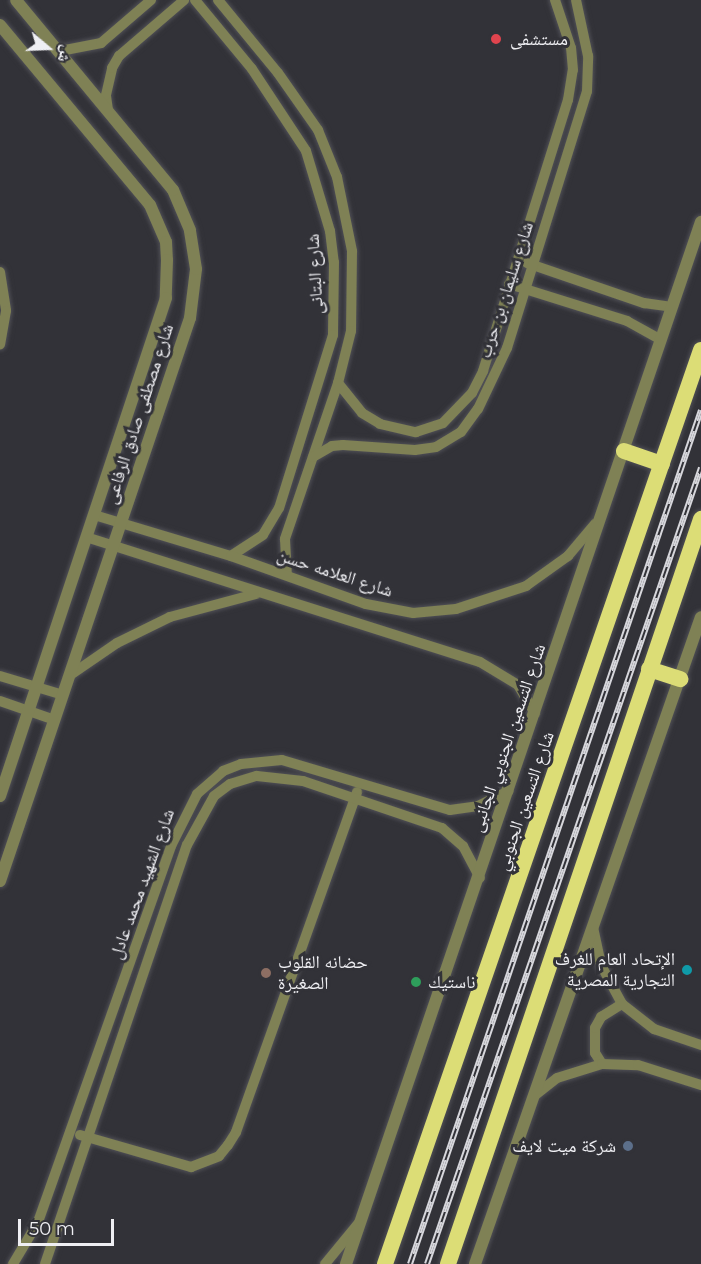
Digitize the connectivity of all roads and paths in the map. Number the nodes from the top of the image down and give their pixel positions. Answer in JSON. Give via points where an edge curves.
{"nodes":[{"id":1,"x":16,"y":0,"type":"edge"},
{"id":2,"x":151,"y":0,"type":"edge"},
{"id":3,"x":184,"y":0,"type":"edge"},
{"id":4,"x":195,"y":0,"type":"edge"},
{"id":5,"x":218,"y":0,"type":"edge"},
{"id":6,"x":555,"y":0,"type":"edge"},
{"id":7,"x":576,"y":0,"type":"edge"},
{"id":8,"x":0,"y":26,"type":"edge"},
{"id":9,"x":60,"y":51,"type":"junction"},
{"id":10,"x":108,"y":110,"type":"junction"},
{"id":11,"x":701,"y":222,"type":"edge"},
{"id":12,"x":518,"y":260,"type":"junction"},
{"id":13,"x":533,"y":265,"type":"junction"},
{"id":14,"x":0,"y":272,"type":"edge"},
{"id":15,"x":509,"y":284,"type":"junction"},
{"id":16,"x":525,"y":289,"type":"junction"},
{"id":17,"x":672,"y":307,"type":"junction"},
{"id":18,"x":661,"y":340,"type":"junction"},
{"id":19,"x":0,"y":344,"type":"edge"},
{"id":20,"x":701,"y":350,"type":"edge"},
{"id":21,"x":338,"y":384,"type":"junction"},
{"id":22,"x":624,"y":451,"type":"junction"},
{"id":23,"x":312,"y":457,"type":"junction"},
{"id":24,"x":662,"y":464,"type":"junction"},
{"id":25,"x":605,"y":506,"type":"junction"},
{"id":26,"x":94,"y":515,"type":"junction"},
{"id":27,"x":701,"y":519,"type":"edge"},
{"id":28,"x":122,"y":523,"type":"junction"},
{"id":29,"x":86,"y":537,"type":"junction"},
{"id":30,"x":114,"y":546,"type":"junction"},
{"id":31,"x":231,"y":556,"type":"junction"},
{"id":32,"x":287,"y":575,"type":"junction"},
{"id":33,"x":256,"y":594,"type":"junction"},
{"id":34,"x":701,"y":617,"type":"edge"},
{"id":35,"x":649,"y":669,"type":"junction"},
{"id":36,"x":0,"y":676,"type":"edge"},
{"id":37,"x":69,"y":676,"type":"junction"},
{"id":38,"x":680,"y":679,"type":"junction"},
{"id":39,"x":36,"y":687,"type":"junction"},
{"id":40,"x":63,"y":695,"type":"junction"},
{"id":41,"x":0,"y":701,"type":"edge"},
{"id":42,"x":28,"y":711,"type":"junction"},
{"id":43,"x":535,"y":713,"type":"junction"},
{"id":44,"x":55,"y":720,"type":"junction"},
{"id":45,"x":360,"y":784,"type":"junction"},
{"id":46,"x":509,"y":791,"type":"junction"},
{"id":47,"x":0,"y":796,"type":"edge"},
{"id":48,"x":355,"y":798,"type":"junction"},
{"id":49,"x":480,"y":878,"type":"junction"},
{"id":50,"x":0,"y":881,"type":"edge"},
{"id":51,"x":592,"y":926,"type":"junction"},
{"id":52,"x":135,"y":947,"type":"junction"},
{"id":53,"x":151,"y":952,"type":"junction"},
{"id":54,"x":622,"y":1004,"type":"junction"},
{"id":55,"x":701,"y":1045,"type":"edge"},
{"id":56,"x":602,"y":1064,"type":"junction"},
{"id":57,"x":701,"y":1085,"type":"edge"},
{"id":58,"x":531,"y":1098,"type":"junction"},
{"id":59,"x":72,"y":1132,"type":"junction"},
{"id":60,"x":86,"y":1136,"type":"junction"},
{"id":61,"x":360,"y":1221,"type":"junction"},
{"id":62,"x":12,"y":1264,"type":"edge"},
{"id":63,"x":45,"y":1264,"type":"edge"},
{"id":64,"x":326,"y":1264,"type":"edge"},
{"id":65,"x":346,"y":1264,"type":"edge"},
{"id":66,"x":385,"y":1264,"type":"edge"},
{"id":67,"x":448,"y":1264,"type":"edge"},
{"id":68,"x":476,"y":1264,"type":"edge"}],
"edges":[{"from":1,"to":9,"type":"street","name":"شارع مصطفى صادق الرفاعى"},
{"from":2,"to":9,"type":"street","via":[[101,43]]},
{"from":3,"to":10,"type":"street","via":[[120,56],[112,68],[105,95]]},
{"from":4,"to":31,"type":"street","name":"شارع البتانى","via":[[252,69],[306,151],[330,231],[334,262],[333,335],[328,358],[279,508],[263,535]]},
{"from":5,"to":21,"type":"street","name":"شارع البتانى","via":[[294,94],[318,130],[338,177],[354,274],[351,331]]},
{"from":6,"to":12,"type":"street","name":"شارع سليمان بن حرب","via":[[568,32],[573,70],[568,100]]},
{"from":7,"to":13,"type":"street","name":"شارع سليمان بن حرب","via":[[588,56],[587,91]]},
{"from":8,"to":26,"type":"street","name":"شارع مصطفى صادق الرفاعى","via":[[134,183],[150,205],[166,242],[166,298]]},
{"from":9,"to":10,"type":"street","name":"شارع مصطفى صادق الرفاعى"},
{"from":10,"to":28,"type":"street","name":"شارع مصطفى صادق الرفاعى","via":[[173,190],[190,230],[196,269],[190,318]]},
{"from":11,"to":17,"type":"street","name":"شارع التسعين الجنوبي الجانبى"},
{"from":12,"to":13,"type":"street"},
{"from":12,"to":15,"type":"street","name":"شارع سليمان بن حرب"},
{"from":13,"to":16,"type":"street","name":"شارع سليمان بن حرب"},
{"from":13,"to":17,"type":"street","via":[[644,303]]},
{"from":14,"to":19,"type":"street","via":[[6,311]]},
{"from":15,"to":16,"type":"street"},
{"from":15,"to":21,"type":"street","name":"شارع سليمان بن حرب","via":[[483,371],[472,393],[443,423],[416,432],[380,424],[348,400]]},
{"from":16,"to":18,"type":"street","via":[[637,325]]},
{"from":16,"to":23,"type":"street","name":"شارع سليمان بن حرب","via":[[490,388],[461,432],[428,449],[343,445],[332,446]]},
{"from":17,"to":18,"type":"street","name":"شارع التسعين الجنوبي الجانبى"},
{"from":18,"to":22,"type":"street","name":"شارع التسعين الجنوبي الجانبى"},
{"from":20,"to":24,"type":"highway","name":"شارع التسعين الجنوبي"},
{"from":21,"to":23,"type":"street","name":"شارع البتانى"},
{"from":22,"to":24,"type":"highway"},
{"from":22,"to":25,"type":"street","name":"شارع التسعين الجنوبي الجانبى"},
{"from":23,"to":32,"type":"street","name":"شارع البتانى","via":[[285,539]]},
{"from":24,"to":66,"type":"highway","name":"شارع التسعين الجنوبي"},
{"from":25,"to":32,"type":"street","name":"شارع العلامه حسن","via":[[582,543],[546,574],[518,589],[456,609],[413,613],[388,610]]},
{"from":25,"to":43,"type":"street","name":"شارع التسعين الجنوبي الجانبى"},
{"from":26,"to":28,"type":"street","name":"شارع العلامه حسن"},
{"from":26,"to":29,"type":"street","name":"شارع مصطفى صادق الرفاعى"},
{"from":27,"to":35,"type":"highway"},
{"from":28,"to":30,"type":"street","name":"شارع مصطفى صادق الرفاعى"},
{"from":28,"to":31,"type":"street","name":"شارع العلامه حسن"},
{"from":29,"to":30,"type":"street"},
{"from":29,"to":39,"type":"street","name":"شارع مصطفى صادق الرفاعى"},
{"from":30,"to":33,"type":"street"},
{"from":30,"to":37,"type":"street","name":"شارع مصطفى صادق الرفاعى"},
{"from":31,"to":32,"type":"street","name":"شارع العلامه حسن"},
{"from":33,"to":37,"type":"street","via":[[170,617],[117,643]]},
{"from":33,"to":43,"type":"street","via":[[480,662],[518,686]]},
{"from":34,"to":38,"type":"street"},
{"from":35,"to":38,"type":"highway"},
{"from":35,"to":67,"type":"highway"},
{"from":36,"to":39,"type":"street"},
{"from":37,"to":40,"type":"street","name":"شارع مصطفى صادق الرفاعى"},
{"from":38,"to":51,"type":"street"},
{"from":39,"to":40,"type":"street"},
{"from":39,"to":42,"type":"street","name":"شارع مصطفى صادق الرفاعى"},
{"from":40,"to":44,"type":"street","name":"شارع مصطفى صادق الرفاعى"},
{"from":41,"to":42,"type":"street"},
{"from":42,"to":44,"type":"street"},
{"from":42,"to":47,"type":"street","name":"شارع مصطفى صادق الرفاعى"},
{"from":43,"to":46,"type":"street","name":"شارع التسعين الجنوبي الجانبى"},
{"from":44,"to":50,"type":"street","name":"شارع مصطفى صادق الرفاعى"},
{"from":45,"to":46,"type":"street","name":"شارع الشهيد محمد عادل","via":[[450,810],[478,806]]},
{"from":45,"to":48,"type":"street"},
{"from":45,"to":52,"type":"street","name":"شارع الشهيد محمد عادل","via":[[282,760],[242,764],[223,771],[188,806]]},
{"from":46,"to":49,"type":"street","name":"شارع التسعين الجنوبي الجانبى"},
{"from":48,"to":49,"type":"street","name":"شارع الشهيد محمد عادل","via":[[442,828],[463,846]]},
{"from":48,"to":53,"type":"street","name":"شارع الشهيد محمد عادل","via":[[277,776],[257,776],[224,789],[193,831]]},
{"from":48,"to":60,"type":"street","via":[[236,1132],[228,1145],[219,1156],[191,1167]]},
{"from":49,"to":61,"type":"street","name":"شارع التسعين الجنوبي الجانبى"},
{"from":51,"to":54,"type":"street","via":[[601,965]]},
{"from":51,"to":58,"type":"street"},
{"from":52,"to":53,"type":"street"},
{"from":52,"to":59,"type":"street","name":"شارع الشهيد محمد عادل"},
{"from":53,"to":60,"type":"street","name":"شارع الشهيد محمد عادل"},
{"from":54,"to":55,"type":"street","via":[[654,1029]]},
{"from":54,"to":56,"type":"street","via":[[601,1017],[595,1028],[595,1053]]},
{"from":56,"to":57,"type":"street","via":[[638,1065]]},
{"from":56,"to":58,"type":"street","via":[[557,1078]]},
{"from":58,"to":68,"type":"street"},
{"from":59,"to":60,"type":"street"},
{"from":59,"to":62,"type":"street","name":"شارع الشهيد محمد عادل","via":[[38,1222]]},
{"from":60,"to":63,"type":"street","name":"شارع الشهيد محمد عادل"},
{"from":61,"to":64,"type":"street"},
{"from":61,"to":65,"type":"street","name":"شارع التسعين الجنوبي الجانبى"}]}
